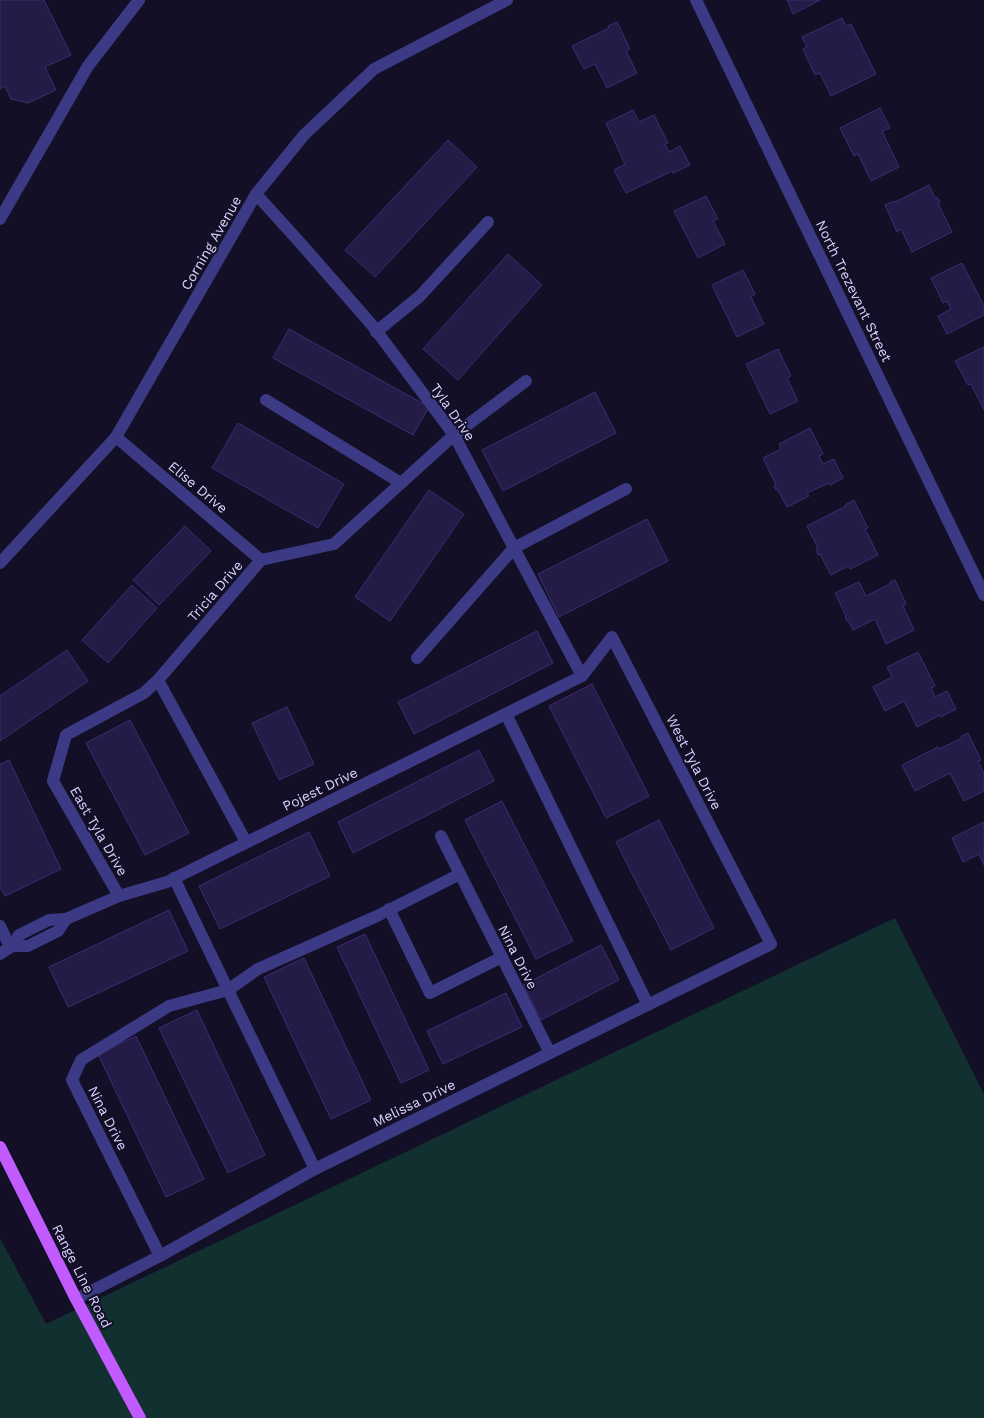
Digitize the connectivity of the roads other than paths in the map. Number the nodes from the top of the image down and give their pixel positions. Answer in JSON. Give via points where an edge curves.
{"nodes":[{"id":1,"x":139,"y":0,"type":"edge"},
{"id":2,"x":507,"y":0,"type":"edge"},
{"id":3,"x":696,"y":0,"type":"edge"},
{"id":4,"x":256,"y":194,"type":"junction"},
{"id":5,"x":0,"y":219,"type":"edge"},
{"id":6,"x":488,"y":222,"type":"dead end"},
{"id":7,"x":376,"y":332,"type":"junction"},
{"id":8,"x":526,"y":381,"type":"dead end"},
{"id":9,"x":266,"y":400,"type":"dead end"},
{"id":10,"x":454,"y":434,"type":"junction"},
{"id":11,"x":116,"y":437,"type":"junction"},
{"id":12,"x":401,"y":483,"type":"junction"},
{"id":13,"x":626,"y":489,"type":"dead end"},
{"id":14,"x":514,"y":548,"type":"junction"},
{"id":15,"x":261,"y":560,"type":"junction"},
{"id":16,"x":0,"y":564,"type":"edge"},
{"id":17,"x":984,"y":595,"type":"edge"},
{"id":18,"x":417,"y":658,"type":"dead end"},
{"id":19,"x":582,"y":676,"type":"junction"},
{"id":20,"x":158,"y":680,"type":"junction"},
{"id":21,"x":506,"y":714,"type":"junction"},
{"id":22,"x":53,"y":781,"type":"joint"},
{"id":23,"x":441,"y":836,"type":"dead end"},
{"id":24,"x":246,"y":842,"type":"junction"},
{"id":25,"x":460,"y":874,"type":"junction"},
{"id":26,"x":174,"y":878,"type":"junction"},
{"id":27,"x":118,"y":896,"type":"junction"},
{"id":28,"x":389,"y":909,"type":"junction"},
{"id":29,"x":0,"y":926,"type":"edge"},
{"id":30,"x":771,"y":944,"type":"joint"},
{"id":31,"x":7,"y":949,"type":"edge"},
{"id":32,"x":502,"y":957,"type":"junction"},
{"id":33,"x":228,"y":990,"type":"junction"},
{"id":34,"x":648,"y":1005,"type":"junction"},
{"id":35,"x":550,"y":1053,"type":"junction"},
{"id":36,"x":0,"y":1147,"type":"edge"},
{"id":37,"x":315,"y":1169,"type":"junction"},
{"id":38,"x":160,"y":1256,"type":"junction"},
{"id":39,"x":76,"y":1299,"type":"junction"},
{"id":40,"x":140,"y":1418,"type":"edge"}],
"edges":[{"from":1,"to":5,"type":"street","via":[[88,66]]},
{"from":2,"to":4,"type":"street","name":"Corning Avenue","via":[[374,69],[304,135]]},
{"from":3,"to":17,"type":"street","name":"North Trezevant Street"},
{"from":4,"to":7,"type":"street","name":"Tyla Drive"},
{"from":4,"to":11,"type":"street","name":"Corning Avenue"},
{"from":6,"to":7,"type":"street","via":[[420,296]]},
{"from":7,"to":10,"type":"street","name":"Tyla Drive"},
{"from":8,"to":10,"type":"street","name":"Tricia Drive"},
{"from":9,"to":12,"type":"street"},
{"from":10,"to":12,"type":"street","name":"Tricia Drive"},
{"from":10,"to":14,"type":"street","name":"Tyla Drive"},
{"from":11,"to":15,"type":"street","name":"Elise Drive"},
{"from":11,"to":16,"type":"street","name":"Corning Avenue"},
{"from":12,"to":15,"type":"street","name":"Tricia Drive","via":[[334,544]]},
{"from":13,"to":14,"type":"street"},
{"from":14,"to":18,"type":"street"},
{"from":14,"to":19,"type":"street","name":"Tyla Drive"},
{"from":15,"to":20,"type":"street","name":"Tricia Drive"},
{"from":19,"to":21,"type":"street","name":"Pojest Drive"},
{"from":19,"to":30,"type":"street","name":"West Tyla Drive","via":[[612,637]]},
{"from":20,"to":22,"type":"street","name":"Tricia Drive","via":[[144,693],[66,735]]},
{"from":20,"to":24,"type":"street"},
{"from":21,"to":24,"type":"street","name":"Pojest Drive"},
{"from":21,"to":34,"type":"street"},
{"from":22,"to":27,"type":"street","name":"East Tyla Drive"},
{"from":23,"to":25,"type":"street","name":"Nina Drive"},
{"from":24,"to":26,"type":"street","name":"Pojest Drive"},
{"from":25,"to":28,"type":"street","name":"Nina Drive"},
{"from":25,"to":32,"type":"street","name":"Nina Drive"},
{"from":26,"to":27,"type":"street","name":"Pojest Drive"},
{"from":26,"to":33,"type":"street"},
{"from":27,"to":31,"type":"street","name":"Pojest Drive","via":[[66,919],[49,920],[38,925],[19,935]]},
{"from":28,"to":32,"type":"street","via":[[430,993]]},
{"from":28,"to":33,"type":"street","name":"Nina Drive","via":[[258,969]]},
{"from":29,"to":31,"type":"street"},
{"from":30,"to":34,"type":"street","name":"Melissa Drive"},
{"from":32,"to":35,"type":"street","name":"Nina Drive"},
{"from":33,"to":37,"type":"street"},
{"from":33,"to":38,"type":"street","name":"Nina Drive","via":[[169,1006],[81,1060],[72,1080]]},
{"from":34,"to":35,"type":"street","name":"Melissa Drive"},
{"from":35,"to":37,"type":"street","name":"Melissa Drive"},
{"from":36,"to":39,"type":"main road","name":"Range Line Road"},
{"from":37,"to":38,"type":"street","name":"Melissa Drive"},
{"from":38,"to":39,"type":"street","name":"Melissa Drive"},
{"from":39,"to":40,"type":"main road","name":"Range Line Road"}]}
